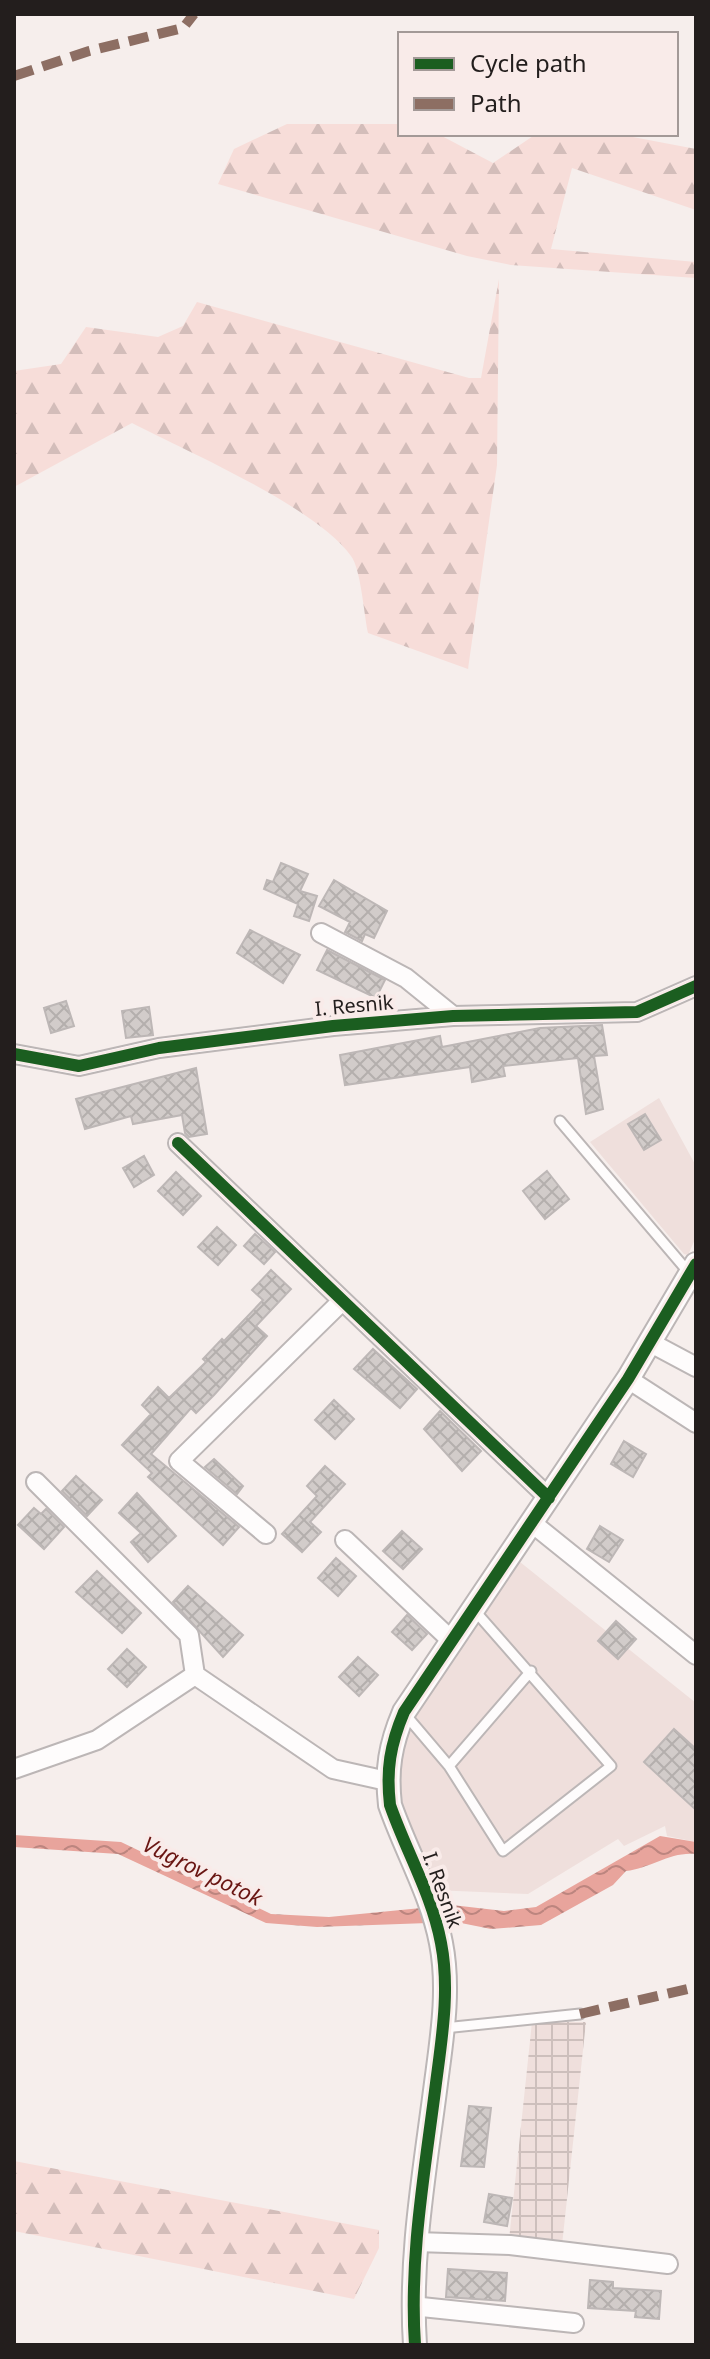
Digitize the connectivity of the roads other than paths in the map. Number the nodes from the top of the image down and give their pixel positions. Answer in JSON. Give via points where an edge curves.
{"nodes":[{"id":1,"x":321,"y":933,"type":"dead end"},
{"id":2,"x":696,"y":986,"type":"edge"},
{"id":3,"x":453,"y":1016,"type":"junction"},
{"id":4,"x":14,"y":1054,"type":"edge"},
{"id":5,"x":560,"y":1121,"type":"dead end"},
{"id":6,"x":178,"y":1143,"type":"dead end"},
{"id":7,"x":693,"y":1269,"type":"edge"},
{"id":8,"x":342,"y":1301,"type":"junction"},
{"id":9,"x":651,"y":1343,"type":"junction"},
{"id":10,"x":696,"y":1367,"type":"edge"},
{"id":11,"x":628,"y":1379,"type":"junction"},
{"id":12,"x":696,"y":1423,"type":"edge"},
{"id":13,"x":36,"y":1482,"type":"dead end"},
{"id":14,"x":549,"y":1498,"type":"junction"},
{"id":15,"x":532,"y":1523,"type":"junction"},
{"id":16,"x":266,"y":1534,"type":"dead end"},
{"id":17,"x":345,"y":1540,"type":"dead end"},
{"id":18,"x":473,"y":1608,"type":"junction"},
{"id":19,"x":452,"y":1641,"type":"junction"},
{"id":20,"x":696,"y":1655,"type":"edge"},
{"id":21,"x":531,"y":1671,"type":"junction"},
{"id":22,"x":195,"y":1675,"type":"junction"},
{"id":23,"x":404,"y":1712,"type":"junction"},
{"id":24,"x":449,"y":1766,"type":"junction"},
{"id":25,"x":14,"y":1769,"type":"edge"},
{"id":26,"x":387,"y":1781,"type":"junction"},
{"id":27,"x":580,"y":2014,"type":"dead end"},
{"id":28,"x":443,"y":2028,"type":"junction"},
{"id":29,"x":416,"y":2242,"type":"junction"},
{"id":30,"x":668,"y":2264,"type":"dead end"},
{"id":31,"x":412,"y":2306,"type":"junction"},
{"id":32,"x":574,"y":2323,"type":"dead end"},
{"id":33,"x":415,"y":2345,"type":"edge"}],
"edges":[{"from":1,"to":3,"type":"street","name":"I. Resnik","via":[[406,978]]},
{"from":2,"to":3,"type":"street","name":"I. Resnik","via":[[637,1012]]},
{"from":3,"to":4,"type":"street","name":"I. Resnik","via":[[159,1048],[79,1066]]},
{"from":5,"to":7,"type":"lane"},
{"from":6,"to":8,"type":"street"},
{"from":7,"to":9,"type":"street","name":"I. Resnik"},
{"from":8,"to":14,"type":"street"},
{"from":8,"to":16,"type":"street","via":[[179,1461]]},
{"from":9,"to":10,"type":"street"},
{"from":9,"to":11,"type":"street","name":"I. Resnik"},
{"from":11,"to":12,"type":"street"},
{"from":11,"to":14,"type":"street","name":"I. Resnik"},
{"from":13,"to":22,"type":"street","via":[[189,1635]]},
{"from":14,"to":15,"type":"street","name":"I. Resnik"},
{"from":15,"to":18,"type":"street","name":"I. Resnik"},
{"from":15,"to":20,"type":"street"},
{"from":17,"to":19,"type":"street"},
{"from":18,"to":19,"type":"street","name":"I. Resnik"},
{"from":18,"to":21,"type":"lane"},
{"from":19,"to":23,"type":"street","name":"I. Resnik"},
{"from":21,"to":24,"type":"lane"},
{"from":21,"to":24,"type":"lane","via":[[611,1766],[503,1851]]},
{"from":22,"to":25,"type":"street","via":[[97,1740]]},
{"from":22,"to":26,"type":"street","via":[[333,1769]]},
{"from":23,"to":24,"type":"lane"},
{"from":23,"to":26,"type":"street","name":"I. Resnik","via":[[391,1741]]},
{"from":26,"to":28,"type":"street","name":"I. Resnik","via":[[390,1805],[441,1942]]},
{"from":27,"to":28,"type":"lane"},
{"from":28,"to":29,"type":"street","name":"I. Resnik"},
{"from":29,"to":30,"type":"street","via":[[510,2245]]},
{"from":29,"to":31,"type":"street","name":"I. Resnik"},
{"from":31,"to":32,"type":"street"},
{"from":31,"to":33,"type":"street","name":"I. Resnik"}]}
